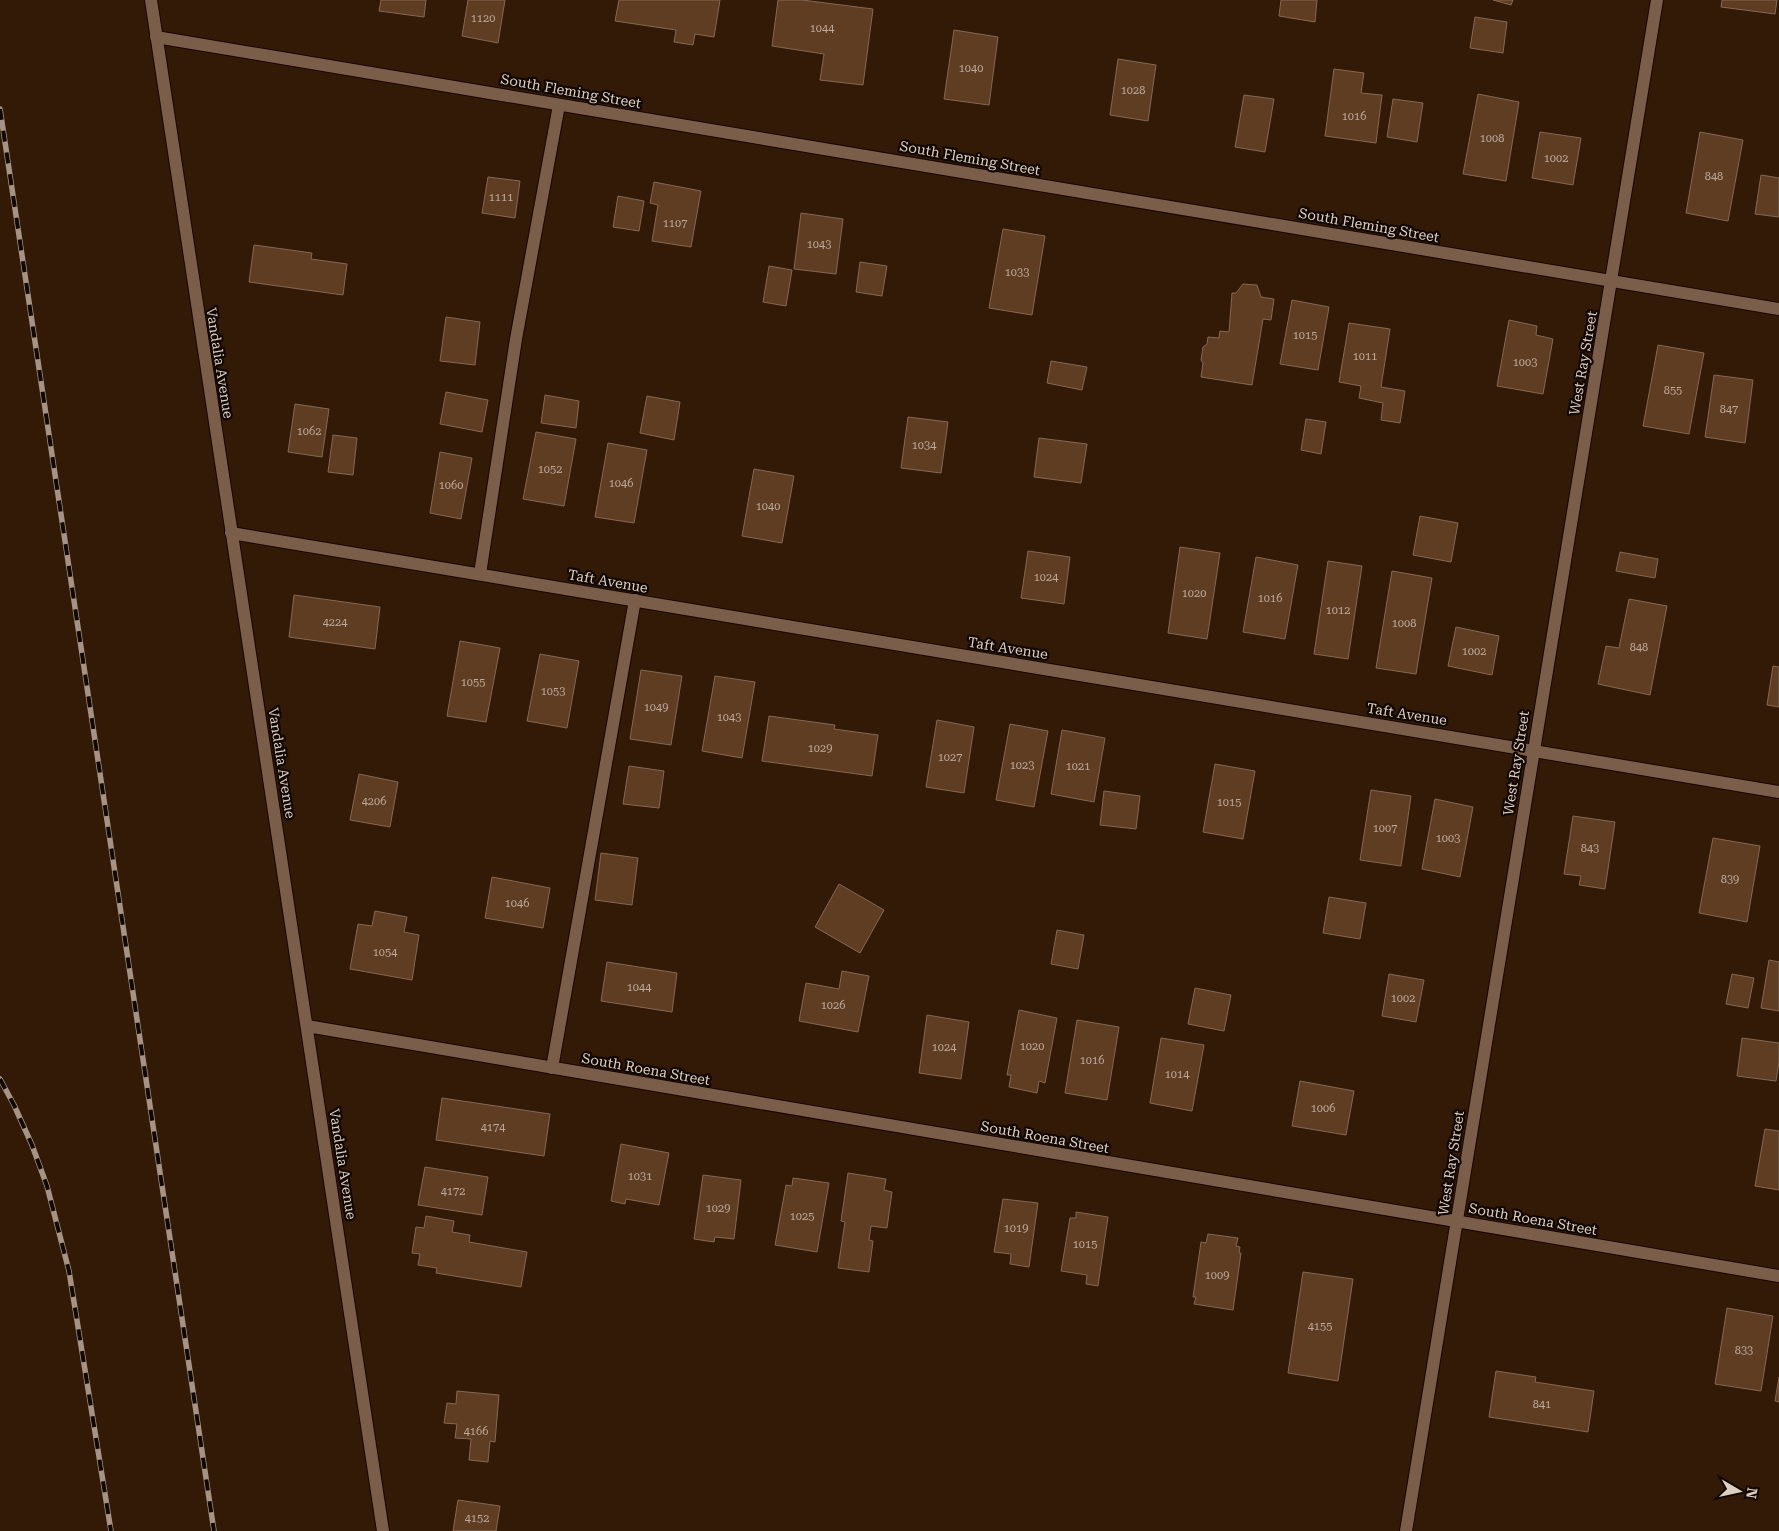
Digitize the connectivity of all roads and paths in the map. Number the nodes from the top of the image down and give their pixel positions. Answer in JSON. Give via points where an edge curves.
{"nodes":[{"id":1,"x":150,"y":0,"type":"edge"},
{"id":2,"x":1657,"y":0,"type":"edge"},
{"id":3,"x":156,"y":37,"type":"junction"},
{"id":4,"x":559,"y":105,"type":"junction"},
{"id":5,"x":1612,"y":281,"type":"junction"},
{"id":6,"x":1779,"y":309,"type":"edge"},
{"id":7,"x":231,"y":533,"type":"junction"},
{"id":8,"x":480,"y":574,"type":"junction"},
{"id":9,"x":635,"y":600,"type":"junction"},
{"id":10,"x":1533,"y":751,"type":"junction"},
{"id":11,"x":1779,"y":792,"type":"edge"},
{"id":12,"x":307,"y":1026,"type":"junction"},
{"id":13,"x":552,"y":1068,"type":"junction"},
{"id":14,"x":1457,"y":1222,"type":"junction"},
{"id":15,"x":1779,"y":1276,"type":"edge"},
{"id":16,"x":383,"y":1531,"type":"edge"},
{"id":17,"x":1406,"y":1531,"type":"edge"}],
"edges":[{"from":1,"to":3,"type":"street","name":"Vandalia Avenue"},
{"from":2,"to":5,"type":"street","name":"West Ray Street"},
{"from":3,"to":4,"type":"street","name":"South Fleming Street"},
{"from":3,"to":7,"type":"street","name":"Vandalia Avenue"},
{"from":4,"to":5,"type":"street","name":"South Fleming Street"},
{"from":4,"to":8,"type":"street","via":[[516,339]]},
{"from":5,"to":6,"type":"street","name":"South Fleming Street"},
{"from":5,"to":10,"type":"street","name":"West Ray Street"},
{"from":7,"to":8,"type":"street","name":"Taft Avenue"},
{"from":7,"to":12,"type":"street","name":"Vandalia Avenue"},
{"from":8,"to":9,"type":"street","name":"Taft Avenue"},
{"from":9,"to":10,"type":"street","name":"Taft Avenue"},
{"from":9,"to":13,"type":"street"},
{"from":10,"to":11,"type":"street","name":"Taft Avenue"},
{"from":10,"to":14,"type":"street","name":"West Ray Street"},
{"from":12,"to":13,"type":"street","name":"South Roena Street"},
{"from":12,"to":16,"type":"street","name":"Vandalia Avenue"},
{"from":13,"to":14,"type":"street","name":"South Roena Street"},
{"from":14,"to":15,"type":"street","name":"South Roena Street"},
{"from":14,"to":17,"type":"street","name":"West Ray Street"}]}
